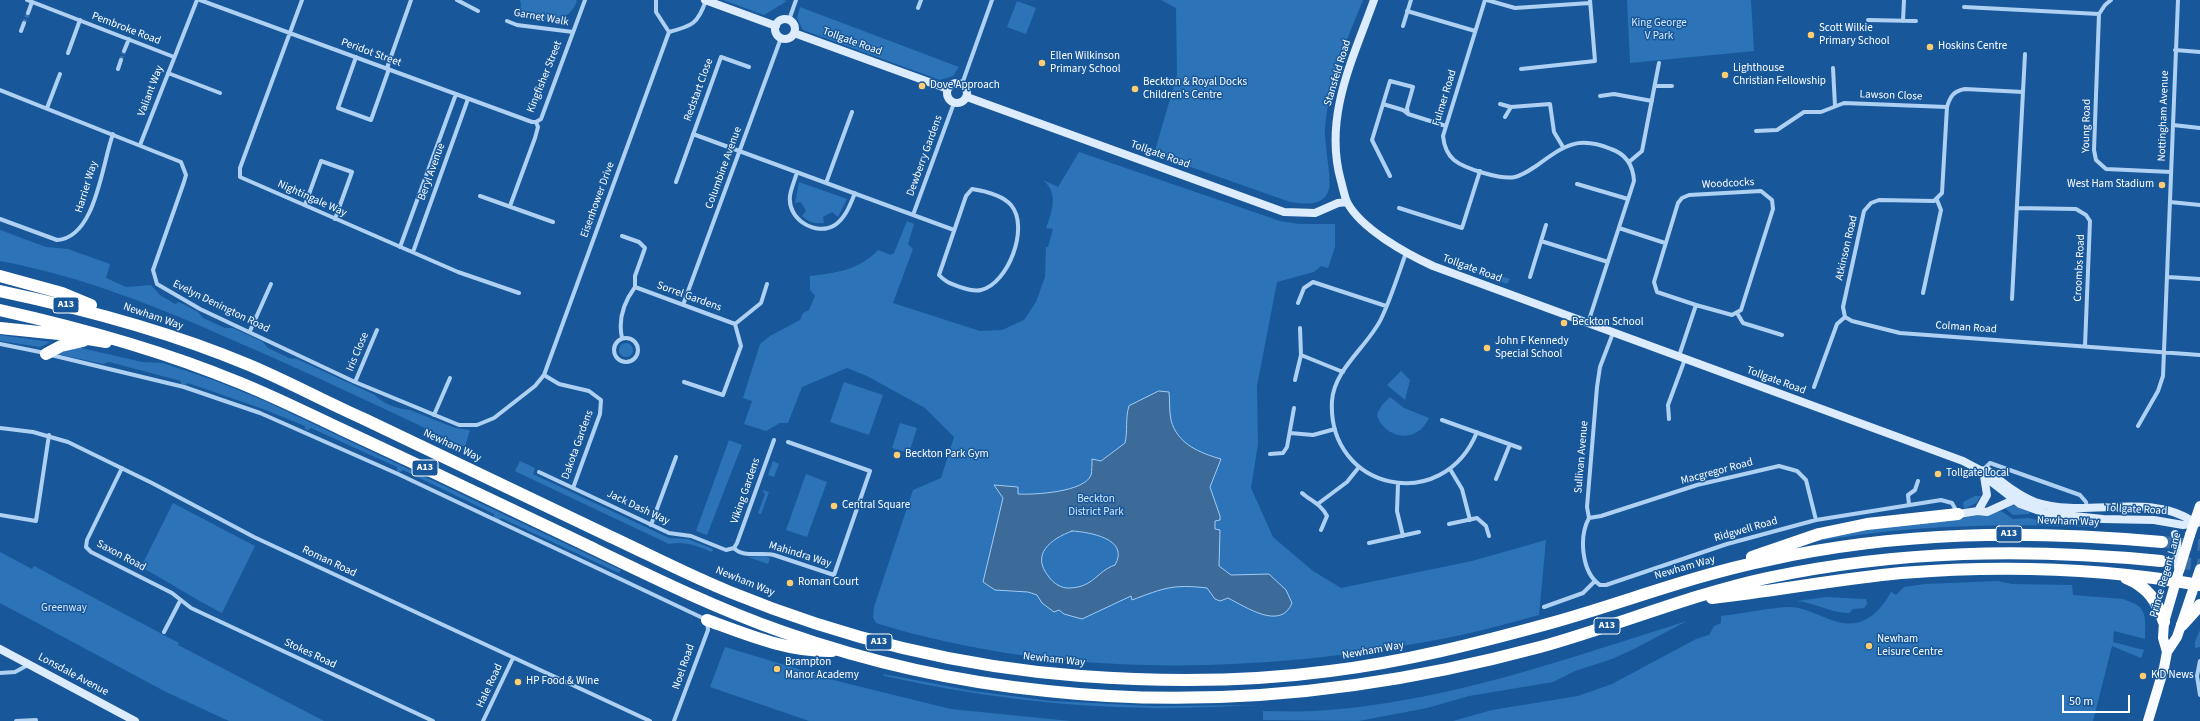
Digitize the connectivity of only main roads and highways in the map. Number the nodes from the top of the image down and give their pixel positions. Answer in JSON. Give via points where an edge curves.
{"nodes":[{"id":1,"x":0,"y":276,"type":"edge"},
{"id":2,"x":0,"y":291,"type":"edge"},
{"id":3,"x":0,"y":310,"type":"edge"},
{"id":4,"x":131,"y":322,"type":"junction"},
{"id":5,"x":0,"y":328,"type":"edge"},
{"id":6,"x":88,"y":340,"type":"junction"},
{"id":7,"x":139,"y":345,"type":"junction"},
{"id":8,"x":46,"y":354,"type":"road end"},
{"id":9,"x":2200,"y":506,"type":"edge"},
{"id":10,"x":1958,"y":514,"type":"road end"},
{"id":11,"x":2197,"y":523,"type":"edge"},
{"id":12,"x":2162,"y":542,"type":"tunnel mouth"},
{"id":13,"x":2161,"y":561,"type":"tunnel mouth"},
{"id":14,"x":2119,"y":575,"type":"junction"},
{"id":15,"x":2178,"y":575,"type":"junction"},
{"id":16,"x":2198,"y":578,"type":"edge"},
{"id":17,"x":1680,"y":583,"type":"junction"},
{"id":18,"x":1674,"y":604,"type":"junction"},
{"id":19,"x":2200,"y":605,"type":"edge"},
{"id":20,"x":707,"y":620,"type":"road end"},
{"id":21,"x":2164,"y":622,"type":"junction"},
{"id":22,"x":2182,"y":625,"type":"junction"},
{"id":23,"x":842,"y":651,"type":"junction"},
{"id":24,"x":2167,"y":652,"type":"junction"},
{"id":25,"x":2148,"y":721,"type":"edge"}],
"edges":[{"from":1,"to":4,"type":"highway","via":[[62,293]]},
{"from":2,"to":4,"type":"highway","name":"Newham Way","number":"A13"},
{"from":3,"to":7,"type":"highway","number":"A13"},
{"from":4,"to":17,"type":"highway","name":"Newham Way","number":"A13","via":[[247,364],[730,592],[836,630],[926,654],[970,662],[1025,671],[1133,679],[1262,678],[1330,671],[1463,647],[1557,622]]},
{"from":5,"to":6,"type":"highway","number":"A13","via":[[59,334]]},
{"from":6,"to":7,"type":"highway","number":"A13"},
{"from":6,"to":8,"type":"highway","number":"A13","via":[[61,346]]},
{"from":7,"to":23,"type":"highway","number":"A13","via":[[240,383],[730,611],[782,632]]},
{"from":9,"to":11,"type":"main road","name":"Prince Regent Lane"},
{"from":10,"to":17,"type":"highway","via":[[1867,524],[1819,534]]},
{"from":11,"to":15,"type":"main road","name":"Prince Regent Lane","bridge":true,"via":[[2190,535]]},
{"from":12,"to":17,"type":"highway","name":"Newham Way","number":"A13","via":[[2048,534],[1960,535],[1905,539],[1762,561]]},
{"from":13,"to":18,"type":"highway","number":"A13","via":[[2048,552],[1907,557],[1766,579]]},
{"from":14,"to":15,"type":"highway","number":"A13"},
{"from":14,"to":18,"type":"highway","number":"A13","via":[[1981,568],[1900,573]]},
{"from":14,"to":21,"type":"highway","number":"A13","via":[[2146,589],[2158,605]]},
{"from":15,"to":16,"type":"highway","number":"A13"},
{"from":15,"to":21,"type":"main road","name":"Prince Regent Lane"},
{"from":16,"to":22,"type":"main road","name":"Prince Regent Lane"},
{"from":18,"to":23,"type":"highway","number":"A13","via":[[1540,646],[1471,664],[1367,683],[1256,695],[1128,698],[1047,691],[914,670]]},
{"from":19,"to":22,"type":"highway"},
{"from":20,"to":23,"type":"highway","via":[[767,642],[810,652]]},
{"from":21,"to":24,"type":"main road","name":"Prince Regent Lane","via":[[2163,638]]},
{"from":22,"to":24,"type":"main road","name":"Prince Regent Lane"},
{"from":24,"to":25,"type":"main road","name":"Prince Regent Lane"}]}
